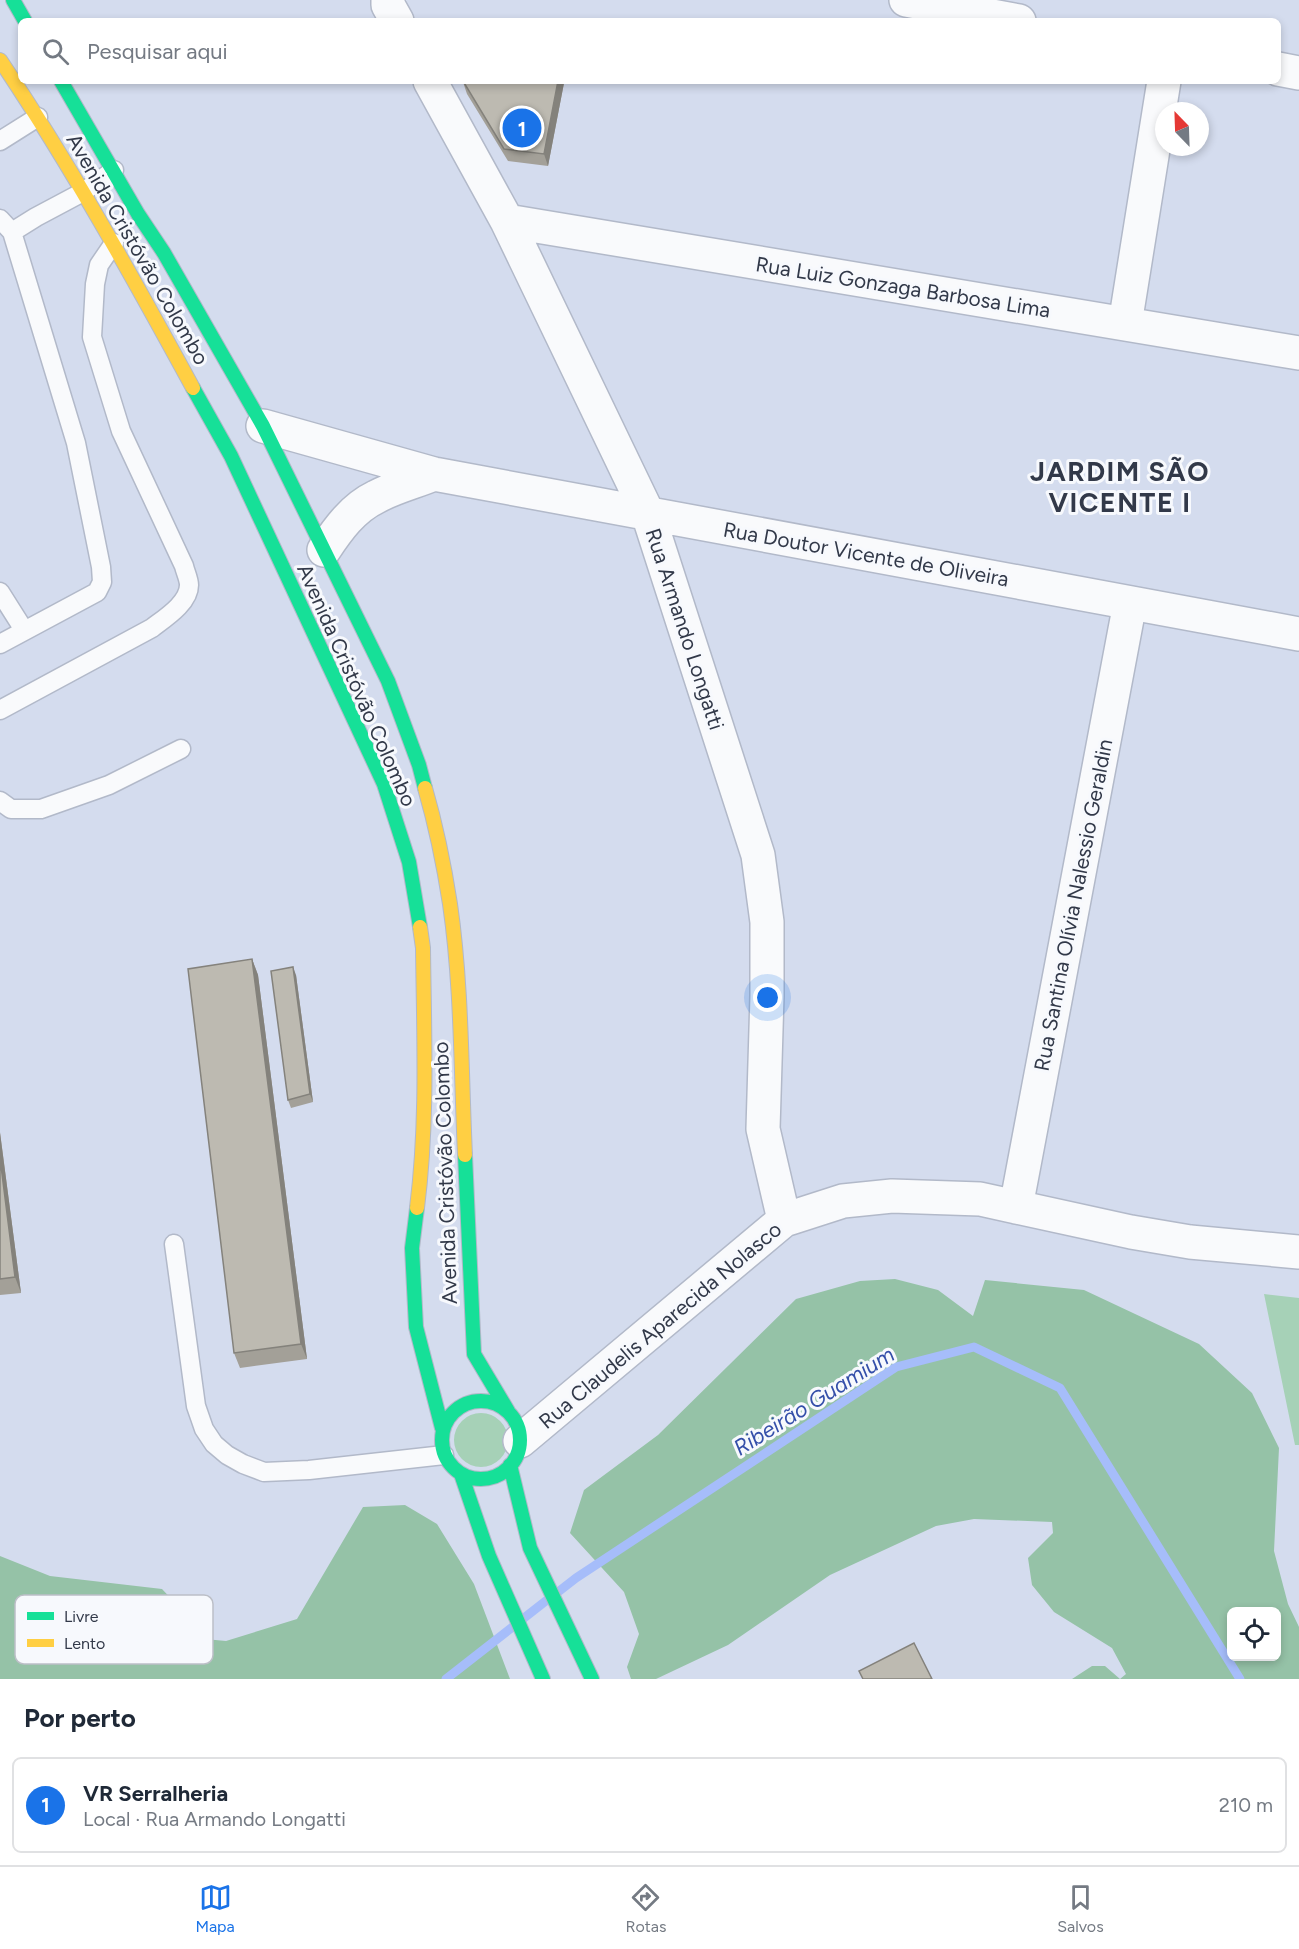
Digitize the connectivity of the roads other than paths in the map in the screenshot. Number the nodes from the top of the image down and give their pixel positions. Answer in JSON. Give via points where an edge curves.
{"nodes":[{"id":1,"x":13,"y":0,"type":"edge"},
{"id":2,"x":388,"y":0,"type":"edge"},
{"id":3,"x":906,"y":0,"type":"edge"},
{"id":4,"x":23,"y":18,"type":"edge"},
{"id":5,"x":395,"y":18,"type":"edge"},
{"id":6,"x":1003,"y":18,"type":"edge"},
{"id":7,"x":0,"y":60,"type":"edge"},
{"id":8,"x":1281,"y":70,"type":"edge"},
{"id":9,"x":1299,"y":73,"type":"edge"},
{"id":10,"x":63,"y":84,"type":"edge"},
{"id":11,"x":432,"y":84,"type":"edge"},
{"id":12,"x":1164,"y":84,"type":"edge"},
{"id":13,"x":38,"y":117,"type":"junction"},
{"id":14,"x":0,"y":141,"type":"edge"},
{"id":15,"x":114,"y":170,"type":"junction"},
{"id":16,"x":83,"y":192,"type":"junction"},
{"id":17,"x":507,"y":221,"type":"junction"},
{"id":18,"x":6,"y":226,"type":"edge"},
{"id":19,"x":114,"y":243,"type":"junction"},
{"id":20,"x":1125,"y":324,"type":"junction"},
{"id":21,"x":1299,"y":353,"type":"edge"},
{"id":22,"x":263,"y":426,"type":"junction"},
{"id":23,"x":434,"y":474,"type":"junction"},
{"id":24,"x":648,"y":514,"type":"junction"},
{"id":25,"x":324,"y":550,"type":"junction"},
{"id":26,"x":0,"y":592,"type":"edge"},
{"id":27,"x":1130,"y":603,"type":"junction"},
{"id":28,"x":24,"y":630,"type":"junction"},
{"id":29,"x":1299,"y":634,"type":"edge"},
{"id":30,"x":0,"y":645,"type":"edge"},
{"id":31,"x":0,"y":710,"type":"edge"},
{"id":32,"x":181,"y":749,"type":"dead end"},
{"id":33,"x":0,"y":801,"type":"edge"},
{"id":34,"x":1016,"y":1207,"type":"junction"},
{"id":35,"x":784,"y":1220,"type":"junction"},
{"id":36,"x":1298,"y":1243,"type":"edge"},
{"id":37,"x":174,"y":1244,"type":"dead end"},
{"id":38,"x":507,"y":1411,"type":"junction"},
{"id":39,"x":442,"y":1428,"type":"junction"},
{"id":40,"x":515,"y":1453,"type":"junction"},
{"id":41,"x":444,"y":1455,"type":"junction"},
{"id":42,"x":461,"y":1474,"type":"junction"},
{"id":43,"x":541,"y":1675,"type":"edge"},
{"id":44,"x":592,"y":1679,"type":"edge"}],
"edges":[{"from":1,"to":4,"type":"main road"},
{"from":2,"to":5,"type":"street"},
{"from":3,"to":6,"type":"street"},
{"from":7,"to":13,"type":"main road","name":"Avenida Cristóvão Colombo"},
{"from":8,"to":9,"type":"street"},
{"from":10,"to":15,"type":"main road","name":"Avenida Cristóvão Colombo"},
{"from":11,"to":17,"type":"street","name":"Rua Armando Longatti"},
{"from":12,"to":20,"type":"street"},
{"from":13,"to":14,"type":"lane"},
{"from":13,"to":16,"type":"main road","name":"Avenida Cristóvão Colombo"},
{"from":15,"to":16,"type":"lane"},
{"from":15,"to":22,"type":"main road","name":"Avenida Cristóvão Colombo"},
{"from":16,"to":18,"type":"lane","via":[[36,217]]},
{"from":16,"to":19,"type":"main road","name":"Avenida Cristóvão Colombo"},
{"from":17,"to":20,"type":"street","name":"Rua Luiz Gonzaga Barbosa Lima"},
{"from":17,"to":24,"type":"street","name":"Rua Armando Longatti"},
{"from":18,"to":28,"type":"lane","via":[[76,443],[102,582],[97,592]]},
{"from":19,"to":31,"type":"lane","via":[[99,265],[92,337],[121,431],[189,584],[185,597],[170,615],[152,628]]},
{"from":19,"to":39,"type":"main road","name":"Avenida Cristóvão Colombo","via":[[231,456],[384,784],[409,862],[423,948],[423,1161],[412,1248],[416,1327]]},
{"from":20,"to":21,"type":"street","name":"Rua Luiz Gonzaga Barbosa Lima"},
{"from":22,"to":23,"type":"street","name":"Rua Doutor Vicente de Oliveira"},
{"from":22,"to":25,"type":"main road","name":"Avenida Cristóvão Colombo"},
{"from":23,"to":24,"type":"street","name":"Rua Doutor Vicente de Oliveira"},
{"from":23,"to":25,"type":"street","via":[[376,497],[360,508]]},
{"from":24,"to":27,"type":"street","name":"Rua Doutor Vicente de Oliveira"},
{"from":24,"to":35,"type":"street","name":"Rua Armando Longatti","via":[[758,855],[768,922],[763,1129]]},
{"from":25,"to":38,"type":"main road","name":"Avenida Cristóvão Colombo","via":[[388,681],[419,765],[436,831],[456,961],[474,1354]]},
{"from":26,"to":28,"type":"lane"},
{"from":27,"to":29,"type":"street","name":"Rua Doutor Vicente de Oliveira"},
{"from":27,"to":34,"type":"street","name":"Rua Santina Olívia Nalessio Geraldin"},
{"from":28,"to":30,"type":"lane"},
{"from":32,"to":33,"type":"lane","via":[[109,785],[41,809],[11,809]]},
{"from":34,"to":35,"type":"street","name":"Rua Claudelis Aparecida Nolasco","via":[[980,1199],[892,1196],[843,1201]]},
{"from":34,"to":36,"type":"street","name":"Rua Claudelis Aparecida Nolasco","via":[[1180,1240]]},
{"from":35,"to":40,"type":"street","name":"Rua Claudelis Aparecida Nolasco"},
{"from":37,"to":41,"type":"lane","via":[[196,1406],[204,1429],[227,1455],[264,1472]]},
{"from":38,"to":39,"type":"main road","via":[[490,1402],[470,1402],[453,1412]]},
{"from":38,"to":40,"type":"main road","via":[[519,1430]]},
{"from":39,"to":41,"type":"main road"},
{"from":40,"to":42,"type":"main road","via":[[500,1474],[488,1479]]},
{"from":40,"to":44,"type":"main road","via":[[530,1548]]},
{"from":41,"to":42,"type":"main road"},
{"from":42,"to":43,"type":"main road","via":[[489,1556]]}]}
